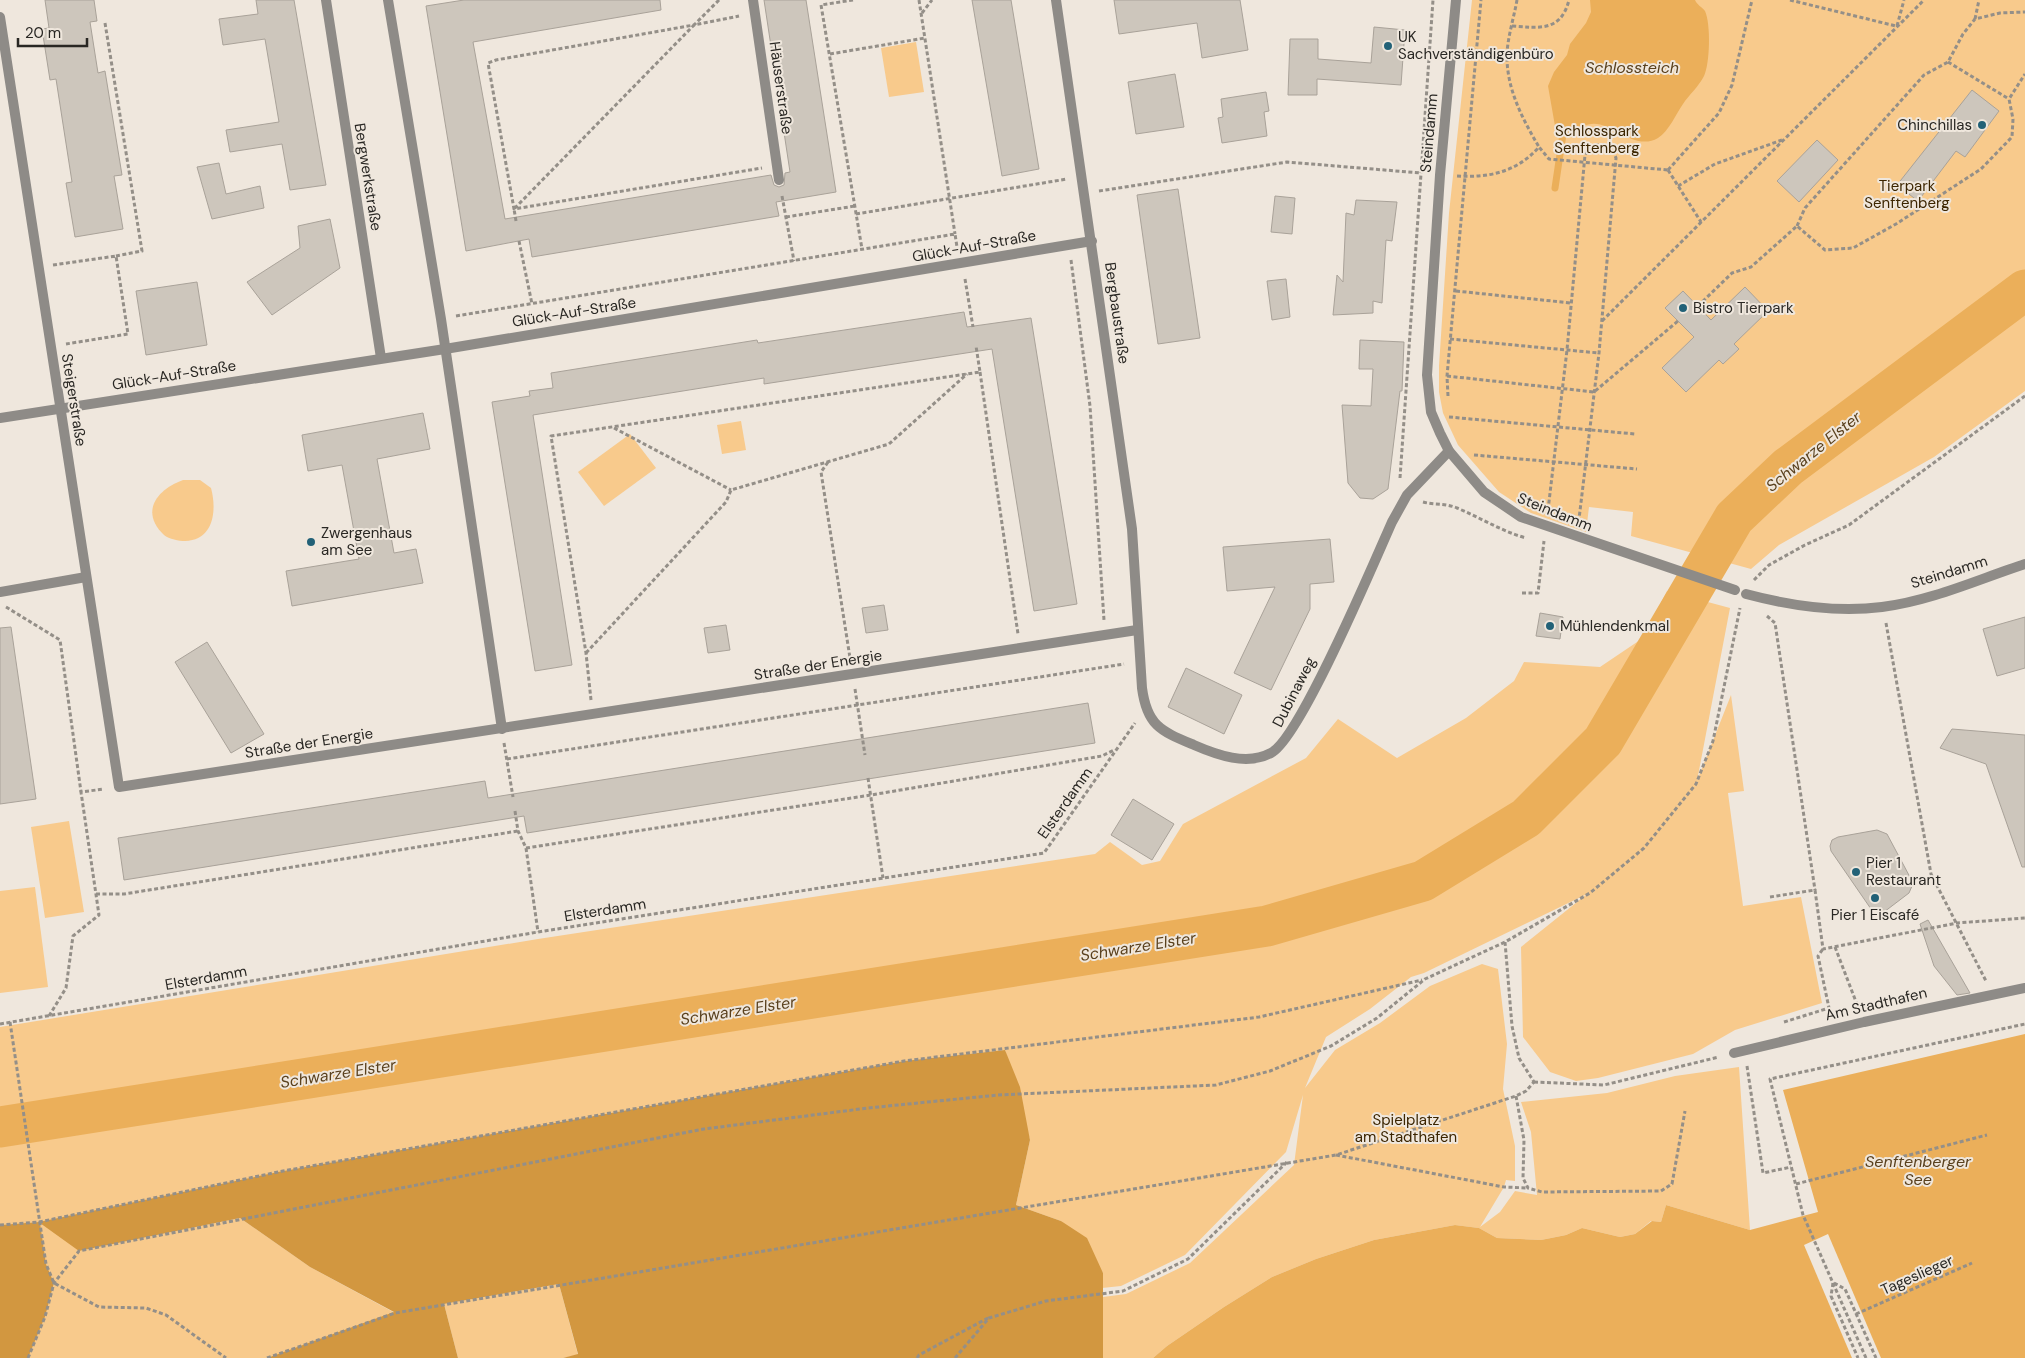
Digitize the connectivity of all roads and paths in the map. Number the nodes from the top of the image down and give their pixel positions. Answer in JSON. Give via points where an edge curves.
{"nodes":[{"id":1,"x":326,"y":0,"type":"edge"},
{"id":2,"x":388,"y":0,"type":"edge"},
{"id":3,"x":719,"y":0,"type":"edge"},
{"id":4,"x":753,"y":0,"type":"edge"},
{"id":5,"x":852,"y":0,"type":"edge"},
{"id":6,"x":920,"y":0,"type":"edge"},
{"id":7,"x":932,"y":0,"type":"edge"},
{"id":8,"x":1056,"y":0,"type":"edge"},
{"id":9,"x":1434,"y":0,"type":"edge"},
{"id":10,"x":1456,"y":0,"type":"edge"},
{"id":11,"x":1481,"y":0,"type":"edge"},
{"id":12,"x":1517,"y":0,"type":"edge"},
{"id":13,"x":1569,"y":0,"type":"edge"},
{"id":14,"x":1752,"y":0,"type":"edge"},
{"id":15,"x":1790,"y":0,"type":"edge"},
{"id":16,"x":1904,"y":0,"type":"edge"},
{"id":17,"x":1924,"y":0,"type":"edge"},
{"id":18,"x":1979,"y":0,"type":"edge"},
{"id":19,"x":2025,"y":12,"type":"edge"},
{"id":20,"x":755,"y":13,"type":"junction"},
{"id":21,"x":922,"y":14,"type":"junction"},
{"id":22,"x":0,"y":17,"type":"edge"},
{"id":23,"x":1975,"y":19,"type":"junction"},
{"id":24,"x":105,"y":23,"type":"dead end"},
{"id":25,"x":694,"y":25,"type":"junction"},
{"id":26,"x":1512,"y":26,"type":"junction"},
{"id":27,"x":1897,"y":26,"type":"junction"},
{"id":28,"x":926,"y":38,"type":"junction"},
{"id":29,"x":830,"y":54,"type":"junction"},
{"id":30,"x":1948,"y":62,"type":"junction"},
{"id":31,"x":2025,"y":74,"type":"edge"},
{"id":32,"x":2009,"y":99,"type":"junction"},
{"id":33,"x":1784,"y":139,"type":"junction"},
{"id":34,"x":1538,"y":147,"type":"junction"},
{"id":35,"x":1584,"y":162,"type":"junction"},
{"id":36,"x":1616,"y":165,"type":"junction"},
{"id":37,"x":777,"y":166,"type":"junction"},
{"id":38,"x":1668,"y":170,"type":"junction"},
{"id":39,"x":1421,"y":173,"type":"junction"},
{"id":40,"x":1440,"y":175,"type":"junction"},
{"id":41,"x":1082,"y":176,"type":"junction"},
{"id":42,"x":1466,"y":177,"type":"junction"},
{"id":43,"x":780,"y":180,"type":"dead end"},
{"id":44,"x":1678,"y":186,"type":"junction"},
{"id":45,"x":1085,"y":193,"type":"junction"},
{"id":46,"x":782,"y":196,"type":"dead end"},
{"id":47,"x":950,"y":198,"type":"junction"},
{"id":48,"x":855,"y":206,"type":"junction"},
{"id":49,"x":514,"y":209,"type":"junction"},
{"id":50,"x":856,"y":214,"type":"junction"},
{"id":51,"x":786,"y":217,"type":"junction"},
{"id":52,"x":516,"y":220,"type":"dead end"},
{"id":53,"x":1701,"y":222,"type":"junction"},
{"id":54,"x":1797,"y":226,"type":"junction"},
{"id":55,"x":955,"y":234,"type":"junction"},
{"id":56,"x":520,"y":241,"type":"dead end"},
{"id":57,"x":1092,"y":241,"type":"junction"},
{"id":58,"x":1069,"y":245,"type":"junction"},
{"id":59,"x":862,"y":249,"type":"junction"},
{"id":60,"x":116,"y":256,"type":"junction"},
{"id":61,"x":794,"y":260,"type":"junction"},
{"id":62,"x":961,"y":264,"type":"junction"},
{"id":63,"x":39,"y":267,"type":"junction"},
{"id":64,"x":1456,"y":291,"type":"junction"},
{"id":65,"x":1571,"y":303,"type":"junction"},
{"id":66,"x":532,"y":304,"type":"junction"},
{"id":67,"x":1698,"y":306,"type":"dead end"},
{"id":68,"x":441,"y":319,"type":"junction"},
{"id":69,"x":1678,"y":321,"type":"dead end"},
{"id":70,"x":1602,"y":322,"type":"junction"},
{"id":71,"x":973,"y":327,"type":"dead end"},
{"id":72,"x":1429,"y":336,"type":"junction"},
{"id":73,"x":1451,"y":339,"type":"junction"},
{"id":74,"x":51,"y":346,"type":"junction"},
{"id":75,"x":976,"y":346,"type":"dead end"},
{"id":76,"x":445,"y":349,"type":"junction"},
{"id":77,"x":1567,"y":350,"type":"junction"},
{"id":78,"x":1599,"y":353,"type":"junction"},
{"id":79,"x":381,"y":358,"type":"junction"},
{"id":80,"x":980,"y":372,"type":"junction"},
{"id":81,"x":967,"y":374,"type":"junction"},
{"id":82,"x":1447,"y":376,"type":"junction"},
{"id":83,"x":1563,"y":389,"type":"junction"},
{"id":84,"x":1594,"y":392,"type":"junction"},
{"id":85,"x":2025,"y":396,"type":"edge"},
{"id":86,"x":1448,"y":400,"type":"dead end"},
{"id":87,"x":60,"y":408,"type":"junction"},
{"id":88,"x":1448,"y":408,"type":"dead end"},
{"id":89,"x":1448,"y":416,"type":"junction"},
{"id":90,"x":0,"y":418,"type":"edge"},
{"id":91,"x":1452,"y":424,"type":"dead end"},
{"id":92,"x":613,"y":427,"type":"junction"},
{"id":93,"x":1558,"y":428,"type":"junction"},
{"id":94,"x":1590,"y":431,"type":"junction"},
{"id":95,"x":1635,"y":434,"type":"dead end"},
{"id":96,"x":1450,"y":451,"type":"junction"},
{"id":97,"x":1476,"y":460,"type":"dead end"},
{"id":98,"x":828,"y":461,"type":"junction"},
{"id":99,"x":1554,"y":463,"type":"junction"},
{"id":100,"x":1585,"y":465,"type":"junction"},
{"id":101,"x":1637,"y":469,"type":"dead end"},
{"id":102,"x":730,"y":490,"type":"junction"},
{"id":103,"x":1408,"y":495,"type":"junction"},
{"id":104,"x":1540,"y":510,"type":"dead end"},
{"id":105,"x":1545,"y":527,"type":"junction"},
{"id":106,"x":1577,"y":537,"type":"junction"},
{"id":107,"x":1544,"y":543,"type":"junction"},
{"id":108,"x":2025,"y":564,"type":"edge"},
{"id":109,"x":86,"y":577,"type":"junction"},
{"id":110,"x":0,"y":592,"type":"edge"},
{"id":111,"x":1522,"y":593,"type":"dead end"},
{"id":112,"x":1746,"y":594,"type":"junction"},
{"id":113,"x":0,"y":603,"type":"edge"},
{"id":114,"x":1734,"y":605,"type":"dead end"},
{"id":115,"x":1740,"y":607,"type":"junction"},
{"id":116,"x":1884,"y":607,"type":"junction"},
{"id":117,"x":1747,"y":609,"type":"dead end"},
{"id":118,"x":1765,"y":614,"type":"dead end"},
{"id":119,"x":1138,"y":630,"type":"junction"},
{"id":120,"x":1106,"y":635,"type":"junction"},
{"id":121,"x":1020,"y":649,"type":"junction"},
{"id":122,"x":586,"y":653,"type":"junction"},
{"id":123,"x":1139,"y":661,"type":"junction"},
{"id":124,"x":853,"y":675,"type":"junction"},
{"id":125,"x":858,"y":705,"type":"junction"},
{"id":126,"x":1147,"y":714,"type":"junction"},
{"id":127,"x":593,"y":715,"type":"junction"},
{"id":128,"x":502,"y":729,"type":"junction"},
{"id":129,"x":1115,"y":750,"type":"junction"},
{"id":130,"x":865,"y":755,"type":"dead end"},
{"id":131,"x":507,"y":759,"type":"junction"},
{"id":132,"x":868,"y":778,"type":"dead end"},
{"id":133,"x":119,"y":787,"type":"junction"},
{"id":134,"x":81,"y":792,"type":"junction"},
{"id":135,"x":871,"y":795,"type":"junction"},
{"id":136,"x":513,"y":797,"type":"dead end"},
{"id":137,"x":515,"y":811,"type":"dead end"},
{"id":138,"x":518,"y":831,"type":"junction"},
{"id":139,"x":526,"y":848,"type":"junction"},
{"id":140,"x":883,"y":878,"type":"junction"},
{"id":141,"x":1815,"y":890,"type":"junction"},
{"id":142,"x":96,"y":894,"type":"junction"},
{"id":143,"x":1770,"y":897,"type":"dead end"},
{"id":144,"x":2025,"y":918,"type":"edge"},
{"id":145,"x":1957,"y":923,"type":"junction"},
{"id":146,"x":538,"y":932,"type":"junction"},
{"id":147,"x":1505,"y":942,"type":"junction"},
{"id":148,"x":1835,"y":947,"type":"junction"},
{"id":149,"x":1823,"y":949,"type":"junction"},
{"id":150,"x":1981,"y":971,"type":"dead end"},
{"id":151,"x":1426,"y":979,"type":"junction"},
{"id":152,"x":2025,"y":988,"type":"edge"},
{"id":153,"x":1858,"y":1007,"type":"dead end"},
{"id":154,"x":49,"y":1016,"type":"junction"},
{"id":155,"x":10,"y":1022,"type":"junction"},
{"id":156,"x":1782,"y":1023,"type":"dead end"},
{"id":157,"x":0,"y":1024,"type":"edge"},
{"id":158,"x":2025,"y":1024,"type":"edge"},
{"id":159,"x":1745,"y":1050,"type":"junction"},
{"id":160,"x":1734,"y":1053,"type":"joint"},
{"id":161,"x":1534,"y":1082,"type":"junction"},
{"id":162,"x":1516,"y":1096,"type":"junction"},
{"id":163,"x":1685,"y":1111,"type":"dead end"},
{"id":164,"x":1988,"y":1135,"type":"dead end"},
{"id":165,"x":1336,"y":1155,"type":"junction"},
{"id":166,"x":1287,"y":1162,"type":"junction"},
{"id":167,"x":1791,"y":1167,"type":"junction"},
{"id":168,"x":1796,"y":1184,"type":"junction"},
{"id":169,"x":1528,"y":1188,"type":"junction"},
{"id":170,"x":39,"y":1222,"type":"junction"},
{"id":171,"x":0,"y":1225,"type":"edge"},
{"id":172,"x":1972,"y":1263,"type":"dead end"},
{"id":173,"x":54,"y":1283,"type":"junction"},
{"id":174,"x":1833,"y":1283,"type":"junction"},
{"id":175,"x":1856,"y":1314,"type":"junction"},
{"id":176,"x":989,"y":1318,"type":"junction"},
{"id":177,"x":28,"y":1358,"type":"edge"},
{"id":178,"x":226,"y":1358,"type":"edge"},
{"id":179,"x":267,"y":1358,"type":"edge"},
{"id":180,"x":917,"y":1358,"type":"edge"},
{"id":181,"x":955,"y":1358,"type":"edge"},
{"id":182,"x":1858,"y":1358,"type":"edge"},
{"id":183,"x":1866,"y":1358,"type":"edge"},
{"id":184,"x":1876,"y":1358,"type":"edge"}],
"edges":[{"from":1,"to":79,"type":"street","name":"Bergwerkstraße"},
{"from":2,"to":68,"type":"street"},
{"from":3,"to":25,"type":"path"},
{"from":4,"to":20,"type":"street","name":"Häuserstraße"},
{"from":5,"to":29,"type":"path","via":[[821,5]]},
{"from":6,"to":21,"type":"path"},
{"from":7,"to":21,"type":"path"},
{"from":8,"to":41,"type":"street","name":"Bergbaustraße"},
{"from":9,"to":39,"type":"path"},
{"from":10,"to":40,"type":"street","name":"Steindamm"},
{"from":11,"to":42,"type":"path"},
{"from":12,"to":26,"type":"path"},
{"from":13,"to":26,"type":"path","via":[[1563,15],[1552,25],[1542,28]]},
{"from":14,"to":38,"type":"path","via":[[1732,86],[1719,113]]},
{"from":15,"to":27,"type":"path"},
{"from":16,"to":27,"type":"path"},
{"from":17,"to":27,"type":"path"},
{"from":18,"to":23,"type":"path"},
{"from":19,"to":23,"type":"path"},
{"from":20,"to":25,"type":"path"},
{"from":20,"to":37,"type":"street","name":"Häuserstraße"},
{"from":21,"to":28,"type":"path"},
{"from":22,"to":63,"type":"street","name":"Steigerstraße"},
{"from":23,"to":30,"type":"path"},
{"from":24,"to":60,"type":"path","via":[[142,251]]},
{"from":25,"to":49,"type":"path"},
{"from":25,"to":49,"type":"path","via":[[488,63]]},
{"from":26,"to":34,"type":"path","via":[[1507,53],[1510,82],[1524,121]]},
{"from":27,"to":33,"type":"path"},
{"from":28,"to":29,"type":"path"},
{"from":28,"to":47,"type":"path"},
{"from":29,"to":48,"type":"path"},
{"from":30,"to":32,"type":"path"},
{"from":30,"to":54,"type":"path","via":[[1924,75],[1805,208]]},
{"from":31,"to":32,"type":"path"},
{"from":32,"to":54,"type":"path","via":[[2012,137],[1981,169],[1896,224],[1853,248],[1825,250]]},
{"from":33,"to":44,"type":"path","via":[[1715,164]]},
{"from":33,"to":53,"type":"path"},
{"from":34,"to":35,"type":"path","via":[[1549,158]]},
{"from":34,"to":42,"type":"path","via":[[1528,160],[1512,169],[1484,177]]},
{"from":35,"to":36,"type":"path"},
{"from":35,"to":36,"type":"path","via":[[1589,148],[1602,144],[1614,151]]},
{"from":35,"to":65,"type":"path"},
{"from":36,"to":38,"type":"path"},
{"from":36,"to":70,"type":"path"},
{"from":37,"to":43,"type":"street","name":"Häuserstraße"},
{"from":37,"to":49,"type":"path"},
{"from":38,"to":44,"type":"path"},
{"from":39,"to":40,"type":"path"},
{"from":39,"to":45,"type":"path","via":[[1287,162]]},
{"from":39,"to":103,"type":"path","via":[[1400,458],[1400,486]]},
{"from":40,"to":72,"type":"street","name":"Steindamm"},
{"from":41,"to":45,"type":"street","name":"Bergbaustraße"},
{"from":41,"to":47,"type":"path"},
{"from":42,"to":64,"type":"path"},
{"from":44,"to":53,"type":"path"},
{"from":45,"to":57,"type":"street","name":"Bergbaustraße"},
{"from":46,"to":51,"type":"path"},
{"from":47,"to":50,"type":"path"},
{"from":47,"to":55,"type":"path"},
{"from":48,"to":50,"type":"path"},
{"from":48,"to":51,"type":"path"},
{"from":49,"to":52,"type":"path"},
{"from":50,"to":59,"type":"path"},
{"from":51,"to":61,"type":"path"},
{"from":53,"to":70,"type":"path"},
{"from":54,"to":67,"type":"path","via":[[1751,267],[1732,274]]},
{"from":55,"to":59,"type":"path"},
{"from":55,"to":62,"type":"path"},
{"from":56,"to":66,"type":"path"},
{"from":57,"to":58,"type":"street","name":"Glück-Auf-Straße"},
{"from":57,"to":119,"type":"street","name":"Bergbaustraße","via":[[1132,529]]},
{"from":58,"to":62,"type":"street","name":"Glück-Auf-Straße"},
{"from":58,"to":120,"type":"path","via":[[1090,406]]},
{"from":59,"to":61,"type":"path"},
{"from":60,"to":63,"type":"path"},
{"from":60,"to":74,"type":"path","via":[[128,334]]},
{"from":61,"to":66,"type":"path"},
{"from":62,"to":71,"type":"path"},
{"from":62,"to":76,"type":"street","name":"Glück-Auf-Straße"},
{"from":63,"to":74,"type":"street","name":"Steigerstraße"},
{"from":64,"to":65,"type":"path"},
{"from":64,"to":73,"type":"path"},
{"from":65,"to":77,"type":"path"},
{"from":66,"to":68,"type":"path"},
{"from":68,"to":76,"type":"street"},
{"from":69,"to":84,"type":"path"},
{"from":70,"to":78,"type":"path"},
{"from":72,"to":73,"type":"path"},
{"from":72,"to":96,"type":"street","name":"Steindamm","via":[[1427,375],[1431,412]]},
{"from":73,"to":77,"type":"path"},
{"from":73,"to":82,"type":"path"},
{"from":74,"to":87,"type":"street","name":"Steigerstraße"},
{"from":75,"to":80,"type":"path"},
{"from":76,"to":79,"type":"street","name":"Glück-Auf-Straße"},
{"from":76,"to":128,"type":"street"},
{"from":77,"to":78,"type":"path"},
{"from":77,"to":83,"type":"path"},
{"from":78,"to":84,"type":"path"},
{"from":79,"to":87,"type":"street","name":"Glück-Auf-Straße"},
{"from":80,"to":81,"type":"path"},
{"from":80,"to":121,"type":"path"},
{"from":81,"to":92,"type":"path"},
{"from":81,"to":98,"type":"path","via":[[889,444]]},
{"from":82,"to":83,"type":"path"},
{"from":82,"to":86,"type":"path"},
{"from":83,"to":84,"type":"path"},
{"from":83,"to":93,"type":"path"},
{"from":84,"to":94,"type":"path"},
{"from":85,"to":112,"type":"path","via":[[1849,525],[1769,565],[1759,573]]},
{"from":87,"to":90,"type":"street","name":"Glück-Auf-Straße"},
{"from":87,"to":109,"type":"street","name":"Steigerstraße"},
{"from":88,"to":89,"type":"path"},
{"from":89,"to":91,"type":"path"},
{"from":89,"to":93,"type":"path"},
{"from":92,"to":102,"type":"path"},
{"from":92,"to":122,"type":"path","via":[[551,436]]},
{"from":93,"to":94,"type":"path"},
{"from":93,"to":99,"type":"path"},
{"from":94,"to":95,"type":"path"},
{"from":94,"to":100,"type":"path"},
{"from":96,"to":103,"type":"street","name":"Dubinaweg"},
{"from":96,"to":105,"type":"street","name":"Steindamm","via":[[1484,492],[1521,517]]},
{"from":97,"to":99,"type":"path","via":[[1471,454]]},
{"from":98,"to":102,"type":"path"},
{"from":98,"to":124,"type":"path","via":[[820,472]]},
{"from":99,"to":100,"type":"path"},
{"from":99,"to":104,"type":"path","via":[[1548,514]]},
{"from":100,"to":101,"type":"path"},
{"from":100,"to":106,"type":"path"},
{"from":102,"to":122,"type":"path","via":[[726,502]]},
{"from":103,"to":107,"type":"path","via":[[1418,501],[1456,507],[1500,530]]},
{"from":103,"to":126,"type":"street","name":"Dubinaweg","via":[[1392,522],[1310,698],[1281,746],[1260,758],[1240,759],[1219,754],[1156,726]]},
{"from":105,"to":106,"type":"street","name":"Steindamm"},
{"from":105,"to":107,"type":"path"},
{"from":106,"to":112,"type":"street","name":"Steindamm"},
{"from":107,"to":111,"type":"path","via":[[1538,594]]},
{"from":108,"to":116,"type":"street","name":"Steindamm"},
{"from":109,"to":110,"type":"street"},
{"from":109,"to":133,"type":"street","name":"Steigerstraße"},
{"from":112,"to":115,"type":"path"},
{"from":112,"to":116,"type":"street","name":"Steindamm","via":[[1819,608]]},
{"from":113,"to":134,"type":"path","via":[[60,640]]},
{"from":114,"to":115,"type":"path"},
{"from":115,"to":117,"type":"path"},
{"from":115,"to":147,"type":"path","via":[[1713,741],[1696,784],[1644,848],[1611,876],[1590,893]]},
{"from":116,"to":145,"type":"path","via":[[1931,874]]},
{"from":118,"to":141,"type":"path","via":[[1775,623]]},
{"from":119,"to":120,"type":"street","name":"Straße der Energie"},
{"from":119,"to":123,"type":"street"},
{"from":120,"to":121,"type":"street","name":"Straße der Energie"},
{"from":121,"to":124,"type":"street","name":"Straße der Energie"},
{"from":122,"to":127,"type":"path"},
{"from":123,"to":125,"type":"path"},
{"from":123,"to":126,"type":"street"},
{"from":124,"to":125,"type":"path"},
{"from":124,"to":127,"type":"street","name":"Straße der Energie"},
{"from":125,"to":130,"type":"path"},
{"from":125,"to":131,"type":"path"},
{"from":126,"to":129,"type":"path","name":"Elsterdamm","via":[[1131,726]]},
{"from":127,"to":128,"type":"street","name":"Straße der Energie"},
{"from":128,"to":131,"type":"path"},
{"from":128,"to":133,"type":"street","name":"Straße der Energie"},
{"from":129,"to":135,"type":"path","via":[[1102,756]]},
{"from":129,"to":140,"type":"path","name":"Elsterdamm","via":[[1044,853]]},
{"from":131,"to":136,"type":"path"},
{"from":132,"to":135,"type":"path"},
{"from":133,"to":134,"type":"path"},
{"from":134,"to":142,"type":"path"},
{"from":135,"to":139,"type":"path"},
{"from":135,"to":140,"type":"path"},
{"from":137,"to":138,"type":"path"},
{"from":138,"to":139,"type":"path"},
{"from":138,"to":142,"type":"path","via":[[124,894]]},
{"from":139,"to":146,"type":"path"},
{"from":140,"to":146,"type":"path","name":"Elsterdamm"},
{"from":141,"to":143,"type":"path"},
{"from":141,"to":149,"type":"path"},
{"from":142,"to":154,"type":"path","via":[[98,915],[73,936],[66,988]]},
{"from":144,"to":145,"type":"path"},
{"from":145,"to":148,"type":"path"},
{"from":145,"to":150,"type":"path"},
{"from":146,"to":154,"type":"path","name":"Elsterdamm"},
{"from":147,"to":151,"type":"path"},
{"from":147,"to":161,"type":"path","via":[[1512,1026],[1519,1058]]},
{"from":148,"to":149,"type":"path"},
{"from":148,"to":153,"type":"path"},
{"from":149,"to":156,"type":"path","via":[[1818,956],[1829,1008]]},
{"from":151,"to":170,"type":"path","via":[[1259,1017],[904,1061],[283,1172]]},
{"from":151,"to":173,"type":"path","via":[[1377,1018],[1331,1046],[1270,1071],[1216,1086],[998,1095],[704,1129],[79,1251]]},
{"from":152,"to":159,"type":"street","name":"Am Stadthafen"},
{"from":154,"to":155,"type":"path","name":"Elsterdamm"},
{"from":155,"to":157,"type":"path","name":"Elsterdamm"},
{"from":155,"to":170,"type":"path"},
{"from":158,"to":167,"type":"path","via":[[1770,1079]]},
{"from":159,"to":160,"type":"street","name":"Am Stadthafen"},
{"from":159,"to":167,"type":"path","via":[[1763,1173]]},
{"from":160,"to":161,"type":"path","via":[[1604,1086]]},
{"from":161,"to":162,"type":"path"},
{"from":162,"to":165,"type":"path"},
{"from":162,"to":169,"type":"path","via":[[1524,1140],[1523,1178]]},
{"from":163,"to":169,"type":"path","via":[[1672,1184],[1662,1191],[1542,1192]]},
{"from":164,"to":168,"type":"path"},
{"from":165,"to":166,"type":"path"},
{"from":165,"to":169,"type":"path","via":[[1504,1188]]},
{"from":166,"to":176,"type":"path","via":[[1188,1259],[1124,1291],[1046,1301]]},
{"from":166,"to":179,"type":"path","via":[[395,1313]]},
{"from":167,"to":168,"type":"path"},
{"from":168,"to":174,"type":"path","via":[[1803,1215]]},
{"from":170,"to":171,"type":"path"},
{"from":170,"to":173,"type":"path","via":[[46,1264]]},
{"from":172,"to":175,"type":"path","name":"Tageslieger"},
{"from":173,"to":177,"type":"path","via":[[45,1317]]},
{"from":173,"to":178,"type":"path","via":[[99,1307],[146,1308],[166,1314]]},
{"from":174,"to":175,"type":"path","via":[[1845,1289]]},
{"from":174,"to":182,"type":"path","via":[[1831,1296]]},
{"from":174,"to":183,"type":"path"},
{"from":175,"to":184,"type":"path"},
{"from":176,"to":180,"type":"path","via":[[919,1354]]},
{"from":176,"to":181,"type":"path"}]}
